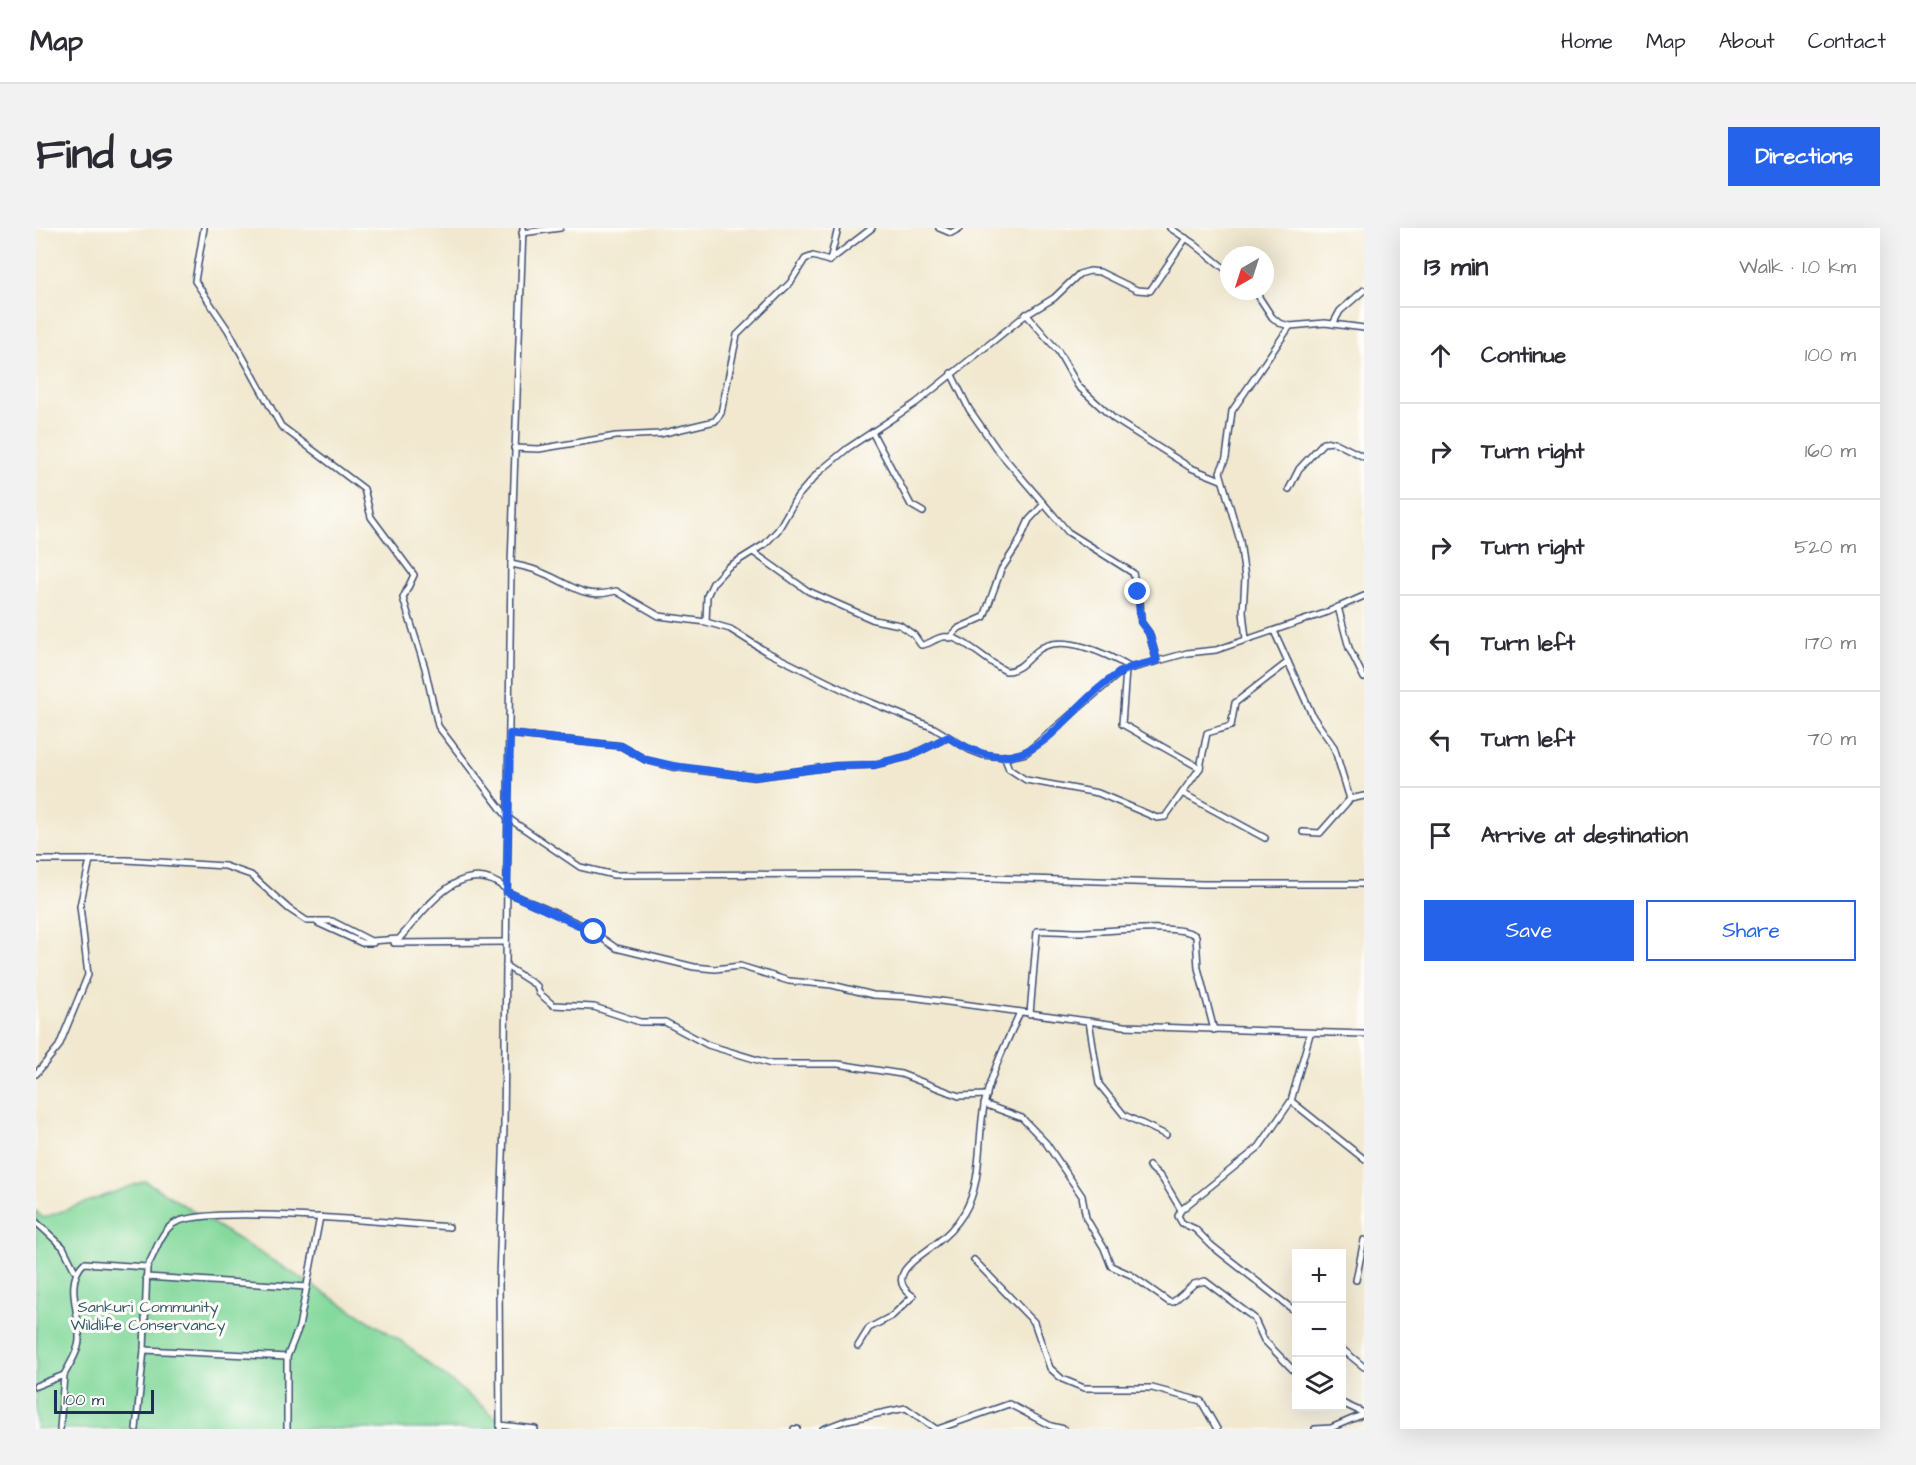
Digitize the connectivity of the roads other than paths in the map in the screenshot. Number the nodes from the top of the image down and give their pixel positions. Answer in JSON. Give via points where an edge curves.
{"nodes":[{"id":1,"x":204,"y":228,"type":"edge"},
{"id":2,"x":560,"y":228,"type":"edge"},
{"id":3,"x":838,"y":228,"type":"edge"},
{"id":4,"x":872,"y":228,"type":"edge"},
{"id":5,"x":939,"y":228,"type":"edge"},
{"id":6,"x":960,"y":228,"type":"edge"},
{"id":7,"x":1170,"y":228,"type":"edge"},
{"id":8,"x":523,"y":231,"type":"edge"},
{"id":9,"x":1186,"y":238,"type":"junction"},
{"id":10,"x":829,"y":261,"type":"junction"},
{"id":11,"x":1220,"y":265,"type":"edge"},
{"id":12,"x":1364,"y":290,"type":"edge"},
{"id":13,"x":1261,"y":300,"type":"edge"},
{"id":14,"x":1026,"y":314,"type":"junction"},
{"id":15,"x":1333,"y":324,"type":"junction"},
{"id":16,"x":1290,"y":326,"type":"junction"},
{"id":17,"x":1364,"y":328,"type":"edge"},
{"id":18,"x":951,"y":373,"type":"junction"},
{"id":19,"x":872,"y":432,"type":"junction"},
{"id":20,"x":514,"y":448,"type":"junction"},
{"id":21,"x":1364,"y":457,"type":"edge"},
{"id":22,"x":1221,"y":480,"type":"junction"},
{"id":23,"x":1289,"y":489,"type":"dead end"},
{"id":24,"x":1044,"y":504,"type":"junction"},
{"id":25,"x":923,"y":512,"type":"dead end"},
{"id":26,"x":753,"y":552,"type":"junction"},
{"id":27,"x":511,"y":564,"type":"junction"},
{"id":28,"x":1364,"y":596,"type":"edge"},
{"id":29,"x":1338,"y":607,"type":"junction"},
{"id":30,"x":706,"y":622,"type":"junction"},
{"id":31,"x":1274,"y":631,"type":"junction"},
{"id":32,"x":949,"y":638,"type":"junction"},
{"id":33,"x":1246,"y":639,"type":"junction"},
{"id":34,"x":1364,"y":660,"type":"edge"},
{"id":35,"x":1157,"y":661,"type":"junction"},
{"id":36,"x":1288,"y":662,"type":"junction"},
{"id":37,"x":1356,"y":664,"type":"junction"},
{"id":38,"x":1128,"y":669,"type":"junction"},
{"id":39,"x":1364,"y":678,"type":"edge"},
{"id":40,"x":510,"y":734,"type":"junction"},
{"id":41,"x":948,"y":737,"type":"junction"},
{"id":42,"x":1004,"y":756,"type":"junction"},
{"id":43,"x":1200,"y":768,"type":"junction"},
{"id":44,"x":1182,"y":793,"type":"junction"},
{"id":45,"x":1364,"y":796,"type":"edge"},
{"id":46,"x":1350,"y":799,"type":"junction"},
{"id":47,"x":508,"y":818,"type":"junction"},
{"id":48,"x":1303,"y":832,"type":"dead end"},
{"id":49,"x":1265,"y":838,"type":"dead end"},
{"id":50,"x":36,"y":860,"type":"edge"},
{"id":51,"x":90,"y":860,"type":"junction"},
{"id":52,"x":1364,"y":884,"type":"edge"},
{"id":53,"x":506,"y":890,"type":"junction"},
{"id":54,"x":316,"y":922,"type":"junction"},
{"id":55,"x":506,"y":942,"type":"junction"},
{"id":56,"x":506,"y":966,"type":"junction"},
{"id":57,"x":1020,"y":1012,"type":"junction"},
{"id":58,"x":1030,"y":1014,"type":"junction"},
{"id":59,"x":1089,"y":1021,"type":"junction"},
{"id":60,"x":1214,"y":1030,"type":"junction"},
{"id":61,"x":1310,"y":1034,"type":"junction"},
{"id":62,"x":1364,"y":1034,"type":"edge"},
{"id":63,"x":36,"y":1074,"type":"edge"},
{"id":64,"x":987,"y":1095,"type":"junction"},
{"id":65,"x":1291,"y":1101,"type":"junction"},
{"id":66,"x":984,"y":1104,"type":"junction"},
{"id":67,"x":1167,"y":1135,"type":"dead end"},
{"id":68,"x":1363,"y":1156,"type":"edge"},
{"id":69,"x":1149,"y":1166,"type":"dead end"},
{"id":70,"x":1181,"y":1210,"type":"junction"},
{"id":71,"x":320,"y":1217,"type":"junction"},
{"id":72,"x":36,"y":1222,"type":"edge"},
{"id":73,"x":448,"y":1227,"type":"dead end"},
{"id":74,"x":1364,"y":1240,"type":"edge"},
{"id":75,"x":974,"y":1260,"type":"dead end"},
{"id":76,"x":147,"y":1267,"type":"junction"},
{"id":77,"x":75,"y":1271,"type":"junction"},
{"id":78,"x":146,"y":1277,"type":"junction"},
{"id":79,"x":1356,"y":1280,"type":"dead end"},
{"id":80,"x":307,"y":1287,"type":"junction"},
{"id":81,"x":1292,"y":1309,"type":"edge"},
{"id":82,"x":858,"y":1346,"type":"dead end"},
{"id":83,"x":144,"y":1350,"type":"junction"},
{"id":84,"x":1346,"y":1353,"type":"edge"},
{"id":85,"x":287,"y":1357,"type":"junction"},
{"id":86,"x":1364,"y":1367,"type":"edge"},
{"id":87,"x":1292,"y":1369,"type":"edge"},
{"id":88,"x":64,"y":1375,"type":"junction"},
{"id":89,"x":36,"y":1386,"type":"edge"},
{"id":90,"x":1346,"y":1405,"type":"edge"},
{"id":91,"x":1364,"y":1414,"type":"edge"},
{"id":92,"x":500,"y":1427,"type":"edge"},
{"id":93,"x":60,"y":1429,"type":"edge"},
{"id":94,"x":136,"y":1429,"type":"edge"},
{"id":95,"x":287,"y":1429,"type":"edge"},
{"id":96,"x":535,"y":1429,"type":"edge"},
{"id":97,"x":823,"y":1429,"type":"edge"},
{"id":98,"x":937,"y":1429,"type":"edge"},
{"id":99,"x":1064,"y":1429,"type":"edge"},
{"id":100,"x":1217,"y":1429,"type":"edge"},
{"id":101,"x":1315,"y":1429,"type":"edge"}],
"edges":[{"from":1,"to":47,"type":"street","via":[[195,280],[228,330],[281,426],[364,489],[371,518],[414,575],[403,598],[438,726]]},
{"from":2,"to":8,"type":"street"},
{"from":3,"to":10,"type":"street"},
{"from":4,"to":10,"type":"street"},
{"from":5,"to":6,"type":"street","via":[[954,233]]},
{"from":7,"to":9,"type":"street"},
{"from":8,"to":20,"type":"street"},
{"from":9,"to":11,"type":"street"},
{"from":9,"to":14,"type":"street","via":[[1150,291],[1137,290],[1090,271],[1079,274],[1054,298]]},
{"from":10,"to":20,"type":"street","via":[[813,256],[805,259],[790,283],[737,334],[721,413],[715,421],[660,434],[616,436],[539,449]]},
{"from":12,"to":15,"type":"street","via":[[1340,311]]},
{"from":13,"to":16,"type":"street","via":[[1272,317]]},
{"from":14,"to":18,"type":"street"},
{"from":14,"to":22,"type":"street","via":[[1058,351],[1078,386],[1114,419],[1191,468]]},
{"from":15,"to":16,"type":"street"},
{"from":15,"to":17,"type":"street"},
{"from":16,"to":22,"type":"street","via":[[1232,411]]},
{"from":18,"to":19,"type":"street","via":[[916,403]]},
{"from":18,"to":24,"type":"street","via":[[984,432]]},
{"from":19,"to":25,"type":"street","via":[[910,505]]},
{"from":19,"to":26,"type":"street","via":[[819,472],[797,497],[778,530]]},
{"from":20,"to":27,"type":"street"},
{"from":21,"to":23,"type":"street","via":[[1334,442],[1323,443],[1299,469]]},
{"from":22,"to":33,"type":"street","via":[[1240,541]]},
{"from":24,"to":32,"type":"street","via":[[1029,520],[1000,570],[984,617],[959,628]]},
{"from":24,"to":35,"type":"street","via":[[1075,538],[1133,573],[1141,622],[1149,633]]},
{"from":26,"to":30,"type":"street","via":[[728,567],[713,583],[707,596]]},
{"from":26,"to":32,"type":"street","via":[[808,591],[882,623],[900,625],[921,645]]},
{"from":27,"to":30,"type":"street","via":[[544,573],[585,592],[601,596],[616,591],[658,616]]},
{"from":27,"to":40,"type":"street"},
{"from":28,"to":29,"type":"street"},
{"from":29,"to":31,"type":"street"},
{"from":29,"to":37,"type":"street"},
{"from":30,"to":41,"type":"street","via":[[736,632],[765,651]]},
{"from":31,"to":33,"type":"street"},
{"from":31,"to":36,"type":"street"},
{"from":32,"to":38,"type":"street","via":[[1006,671],[1018,668],[1049,645],[1102,651]]},
{"from":33,"to":35,"type":"street","via":[[1216,650]]},
{"from":34,"to":37,"type":"street"},
{"from":35,"to":38,"type":"street"},
{"from":36,"to":43,"type":"street","via":[[1235,703],[1231,726],[1208,733]]},
{"from":36,"to":46,"type":"street","via":[[1313,717],[1334,747]]},
{"from":37,"to":39,"type":"street"},
{"from":38,"to":42,"type":"street","via":[[1115,675],[1026,753]]},
{"from":38,"to":43,"type":"street","via":[[1122,724]]},
{"from":40,"to":41,"type":"street","via":[[621,746],[646,760],[754,777],[873,765],[910,756]]},
{"from":40,"to":47,"type":"street"},
{"from":41,"to":42,"type":"street","via":[[970,750]]},
{"from":42,"to":44,"type":"street","via":[[1009,768],[1026,780],[1098,793],[1157,818],[1165,817]]},
{"from":43,"to":44,"type":"street"},
{"from":44,"to":49,"type":"street"},
{"from":45,"to":46,"type":"street"},
{"from":46,"to":48,"type":"street","via":[[1324,830]]},
{"from":47,"to":52,"type":"street","via":[[580,867],[614,874],[852,874],[1203,884]]},
{"from":47,"to":53,"type":"street"},
{"from":50,"to":51,"type":"street"},
{"from":51,"to":54,"type":"street","via":[[195,863],[242,870],[298,916]]},
{"from":51,"to":63,"type":"street","via":[[81,906],[88,975],[59,1046]]},
{"from":53,"to":54,"type":"street","via":[[493,878],[453,882],[399,939],[371,941],[332,921]]},
{"from":53,"to":55,"type":"street"},
{"from":53,"to":57,"type":"street","via":[[630,952],[694,967],[750,968],[782,980],[832,985],[873,995]]},
{"from":54,"to":55,"type":"street","via":[[362,943]]},
{"from":55,"to":56,"type":"street"},
{"from":56,"to":64,"type":"street","via":[[537,986],[553,1005],[594,1006],[640,1022],[665,1022],[708,1045],[771,1065],[838,1064],[901,1074],[958,1096]]},
{"from":56,"to":92,"type":"street"},
{"from":57,"to":58,"type":"street"},
{"from":57,"to":64,"type":"street"},
{"from":58,"to":59,"type":"street"},
{"from":58,"to":60,"type":"street","via":[[1037,931],[1076,933],[1146,928],[1196,936],[1198,968]]},
{"from":59,"to":60,"type":"street","via":[[1143,1028]]},
{"from":59,"to":67,"type":"street","via":[[1099,1084],[1124,1115]]},
{"from":60,"to":61,"type":"street"},
{"from":61,"to":62,"type":"street"},
{"from":61,"to":65,"type":"street"},
{"from":64,"to":66,"type":"street"},
{"from":65,"to":68,"type":"street"},
{"from":65,"to":70,"type":"street","via":[[1259,1147]]},
{"from":66,"to":82,"type":"street","via":[[970,1203],[958,1224],[905,1269],[901,1279],[905,1291],[913,1296],[892,1316],[869,1328]]},
{"from":66,"to":87,"type":"street","via":[[1022,1118],[1046,1143],[1082,1196],[1086,1218],[1111,1266],[1169,1302],[1205,1281],[1254,1318],[1264,1340]]},
{"from":69,"to":70,"type":"street","via":[[1162,1178]]},
{"from":70,"to":81,"type":"street","via":[[1178,1216],[1182,1223],[1195,1229]]},
{"from":71,"to":73,"type":"street"},
{"from":71,"to":76,"type":"street","via":[[206,1215],[173,1223]]},
{"from":71,"to":80,"type":"street"},
{"from":72,"to":77,"type":"street","via":[[63,1247]]},
{"from":74,"to":79,"type":"street"},
{"from":75,"to":100,"type":"street","via":[[1034,1322],[1050,1368],[1062,1379],[1084,1388],[1152,1388],[1201,1401]]},
{"from":76,"to":77,"type":"street","via":[[84,1263]]},
{"from":76,"to":78,"type":"street"},
{"from":77,"to":88,"type":"street","via":[[80,1342]]},
{"from":78,"to":80,"type":"street"},
{"from":78,"to":83,"type":"street"},
{"from":80,"to":85,"type":"street","via":[[299,1327]]},
{"from":83,"to":85,"type":"street"},
{"from":83,"to":94,"type":"street"},
{"from":84,"to":86,"type":"street"},
{"from":85,"to":95,"type":"street"},
{"from":88,"to":89,"type":"street"},
{"from":88,"to":93,"type":"street"},
{"from":90,"to":91,"type":"street"},
{"from":91,"to":101,"type":"street","via":[[1331,1428]]},
{"from":92,"to":96,"type":"street"},
{"from":97,"to":98,"type":"street","via":[[906,1408]]},
{"from":98,"to":99,"type":"street","via":[[1009,1404]]}]}
